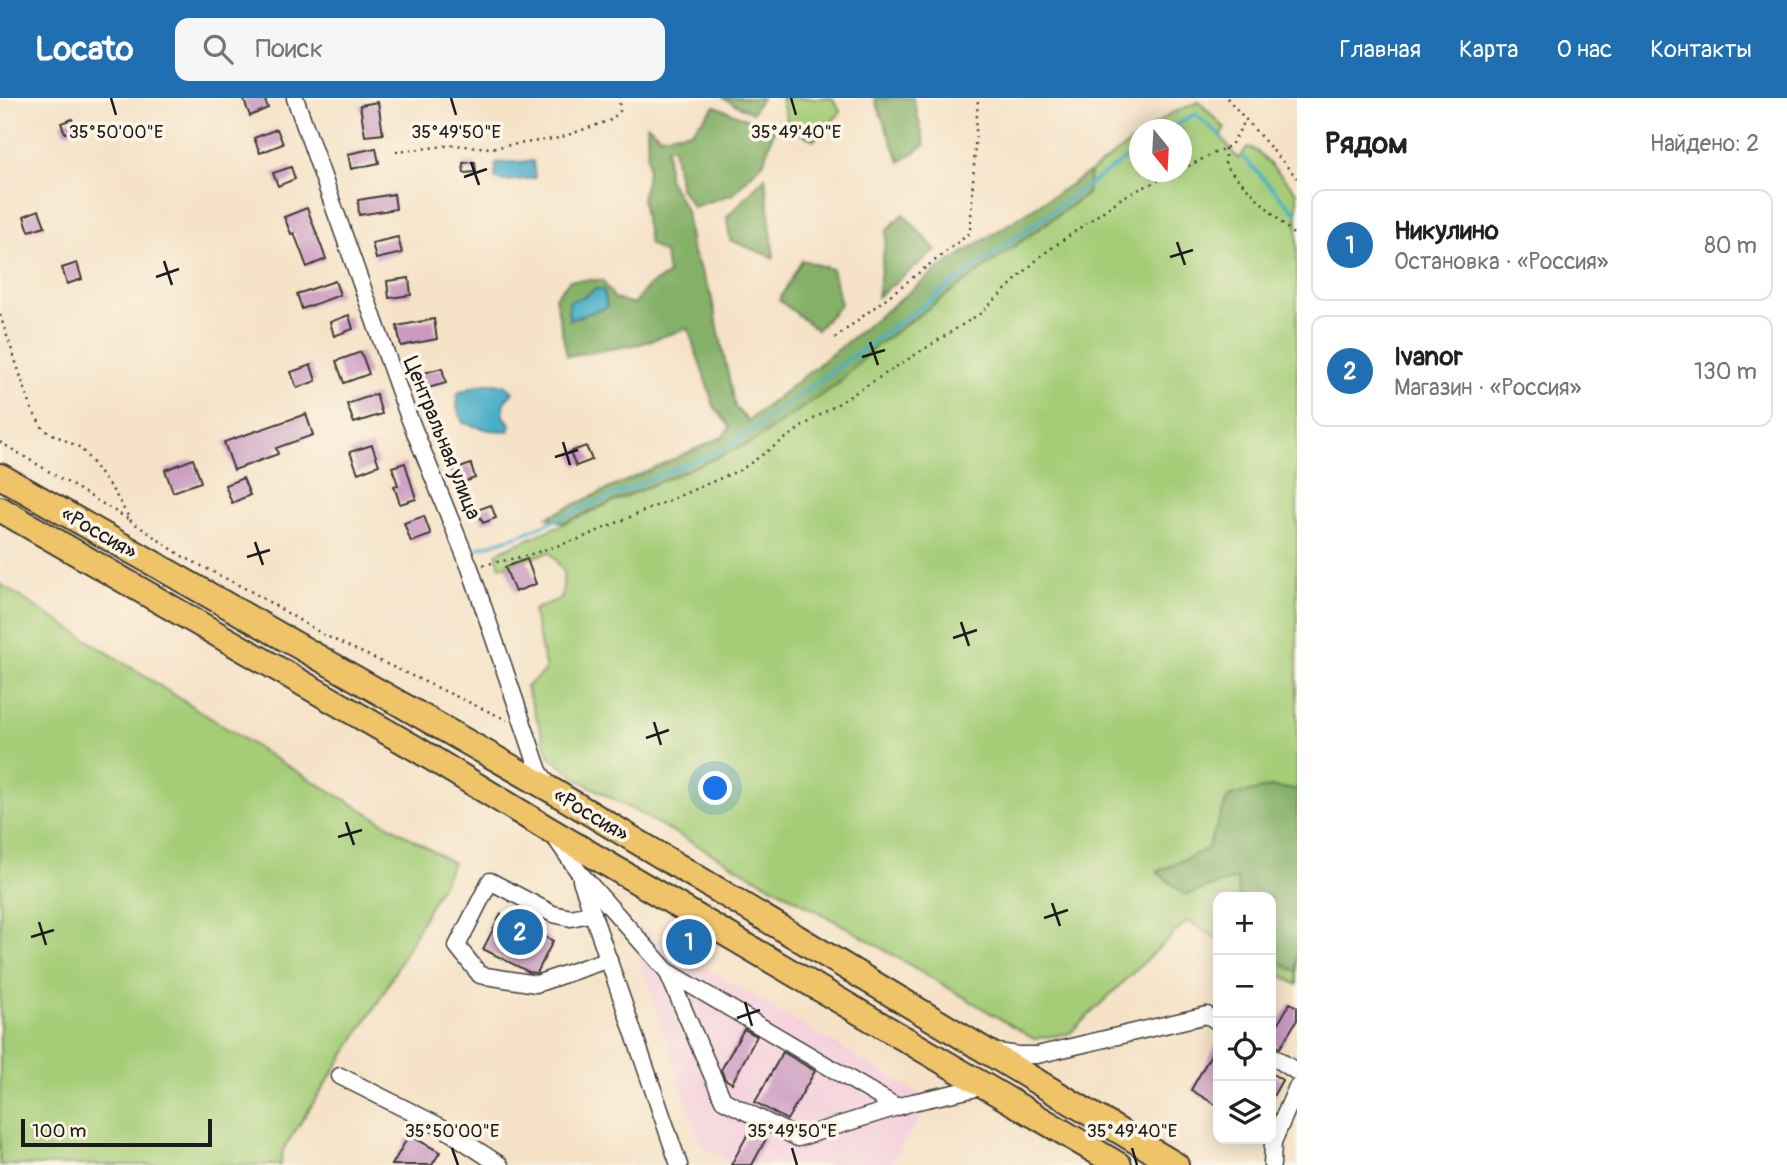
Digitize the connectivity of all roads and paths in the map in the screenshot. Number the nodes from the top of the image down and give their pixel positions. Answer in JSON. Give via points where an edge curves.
{"nodes":[{"id":1,"x":295,"y":98,"type":"edge"},
{"id":2,"x":619,"y":98,"type":"edge"},
{"id":3,"x":978,"y":98,"type":"edge"},
{"id":4,"x":1227,"y":98,"type":"edge"},
{"id":5,"x":1245,"y":121,"type":"junction"},
{"id":6,"x":1225,"y":148,"type":"junction"},
{"id":7,"x":396,"y":152,"type":"dead end"},
{"id":8,"x":1192,"y":164,"type":"edge"},
{"id":9,"x":1297,"y":178,"type":"edge"},
{"id":10,"x":1155,"y":182,"type":"edge"},
{"id":11,"x":1297,"y":237,"type":"edge"},
{"id":12,"x":0,"y":315,"type":"edge"},
{"id":13,"x":835,"y":338,"type":"dead end"},
{"id":14,"x":0,"y":442,"type":"edge"},
{"id":15,"x":0,"y":476,"type":"edge"},
{"id":16,"x":0,"y":509,"type":"edge"},
{"id":17,"x":131,"y":521,"type":"junction"},
{"id":18,"x":470,"y":568,"type":"junction"},
{"id":19,"x":524,"y":728,"type":"junction"},
{"id":20,"x":553,"y":791,"type":"junction"},
{"id":21,"x":548,"y":829,"type":"junction"},
{"id":22,"x":578,"y":871,"type":"junction"},
{"id":23,"x":593,"y":913,"type":"junction"},
{"id":24,"x":609,"y":959,"type":"junction"},
{"id":25,"x":667,"y":971,"type":"junction"},
{"id":26,"x":1213,"y":1019,"type":"edge"},
{"id":27,"x":984,"y":1050,"type":"junction"},
{"id":28,"x":1276,"y":1058,"type":"edge"},
{"id":29,"x":1297,"y":1072,"type":"edge"},
{"id":30,"x":340,"y":1076,"type":"dead end"},
{"id":31,"x":986,"y":1086,"type":"junction"},
{"id":32,"x":1297,"y":1087,"type":"edge"},
{"id":33,"x":897,"y":1107,"type":"junction"},
{"id":34,"x":500,"y":1165,"type":"edge"},
{"id":35,"x":679,"y":1165,"type":"edge"},
{"id":36,"x":1119,"y":1165,"type":"edge"},
{"id":37,"x":1176,"y":1165,"type":"edge"},
{"id":38,"x":1272,"y":1165,"type":"edge"}],
"edges":[{"from":1,"to":18,"type":"street","name":"Центральная улица","via":[[408,415]]},
{"from":2,"to":7,"type":"path","via":[[620,111],[611,120],[559,138],[491,148],[453,145]]},
{"from":3,"to":13,"type":"path","via":[[970,233]]},
{"from":4,"to":5,"type":"path"},
{"from":5,"to":6,"type":"path"},
{"from":5,"to":9,"type":"path"},
{"from":6,"to":8,"type":"path"},
{"from":6,"to":11,"type":"path","via":[[1225,166]]},
{"from":10,"to":18,"type":"path","via":[[1123,197],[1042,255],[981,313],[742,469],[579,538]]},
{"from":12,"to":17,"type":"path","via":[[32,410],[44,430],[81,448]]},
{"from":14,"to":17,"type":"path"},
{"from":15,"to":20,"type":"highway","name":"«Россия»"},
{"from":16,"to":21,"type":"highway","name":"«Россия»"},
{"from":17,"to":19,"type":"path","via":[[181,556],[324,635]]},
{"from":18,"to":19,"type":"street","name":"Центральная улица"},
{"from":19,"to":20,"type":"street","name":"Центральная улица","via":[[539,771]]},
{"from":20,"to":27,"type":"highway","name":"«Россия»"},
{"from":21,"to":22,"type":"street"},
{"from":21,"to":31,"type":"highway","name":"«Россия»"},
{"from":22,"to":23,"type":"street"},
{"from":22,"to":25,"type":"street"},
{"from":23,"to":24,"type":"street"},
{"from":23,"to":24,"type":"street","via":[[571,918],[553,914],[490,881],[457,946],[480,975],[536,984]]},
{"from":24,"to":35,"type":"street"},
{"from":25,"to":33,"type":"street"},
{"from":25,"to":33,"type":"street","via":[[723,1100],[798,1138]]},
{"from":26,"to":27,"type":"street","via":[[1207,1015],[1037,1055]]},
{"from":27,"to":37,"type":"highway","name":"«Россия»"},
{"from":28,"to":29,"type":"street"},
{"from":30,"to":34,"type":"street","via":[[446,1129]]},
{"from":31,"to":33,"type":"street"},
{"from":31,"to":36,"type":"highway","name":"«Россия»"},
{"from":32,"to":38,"type":"street","via":[[1273,1142]]}]}
